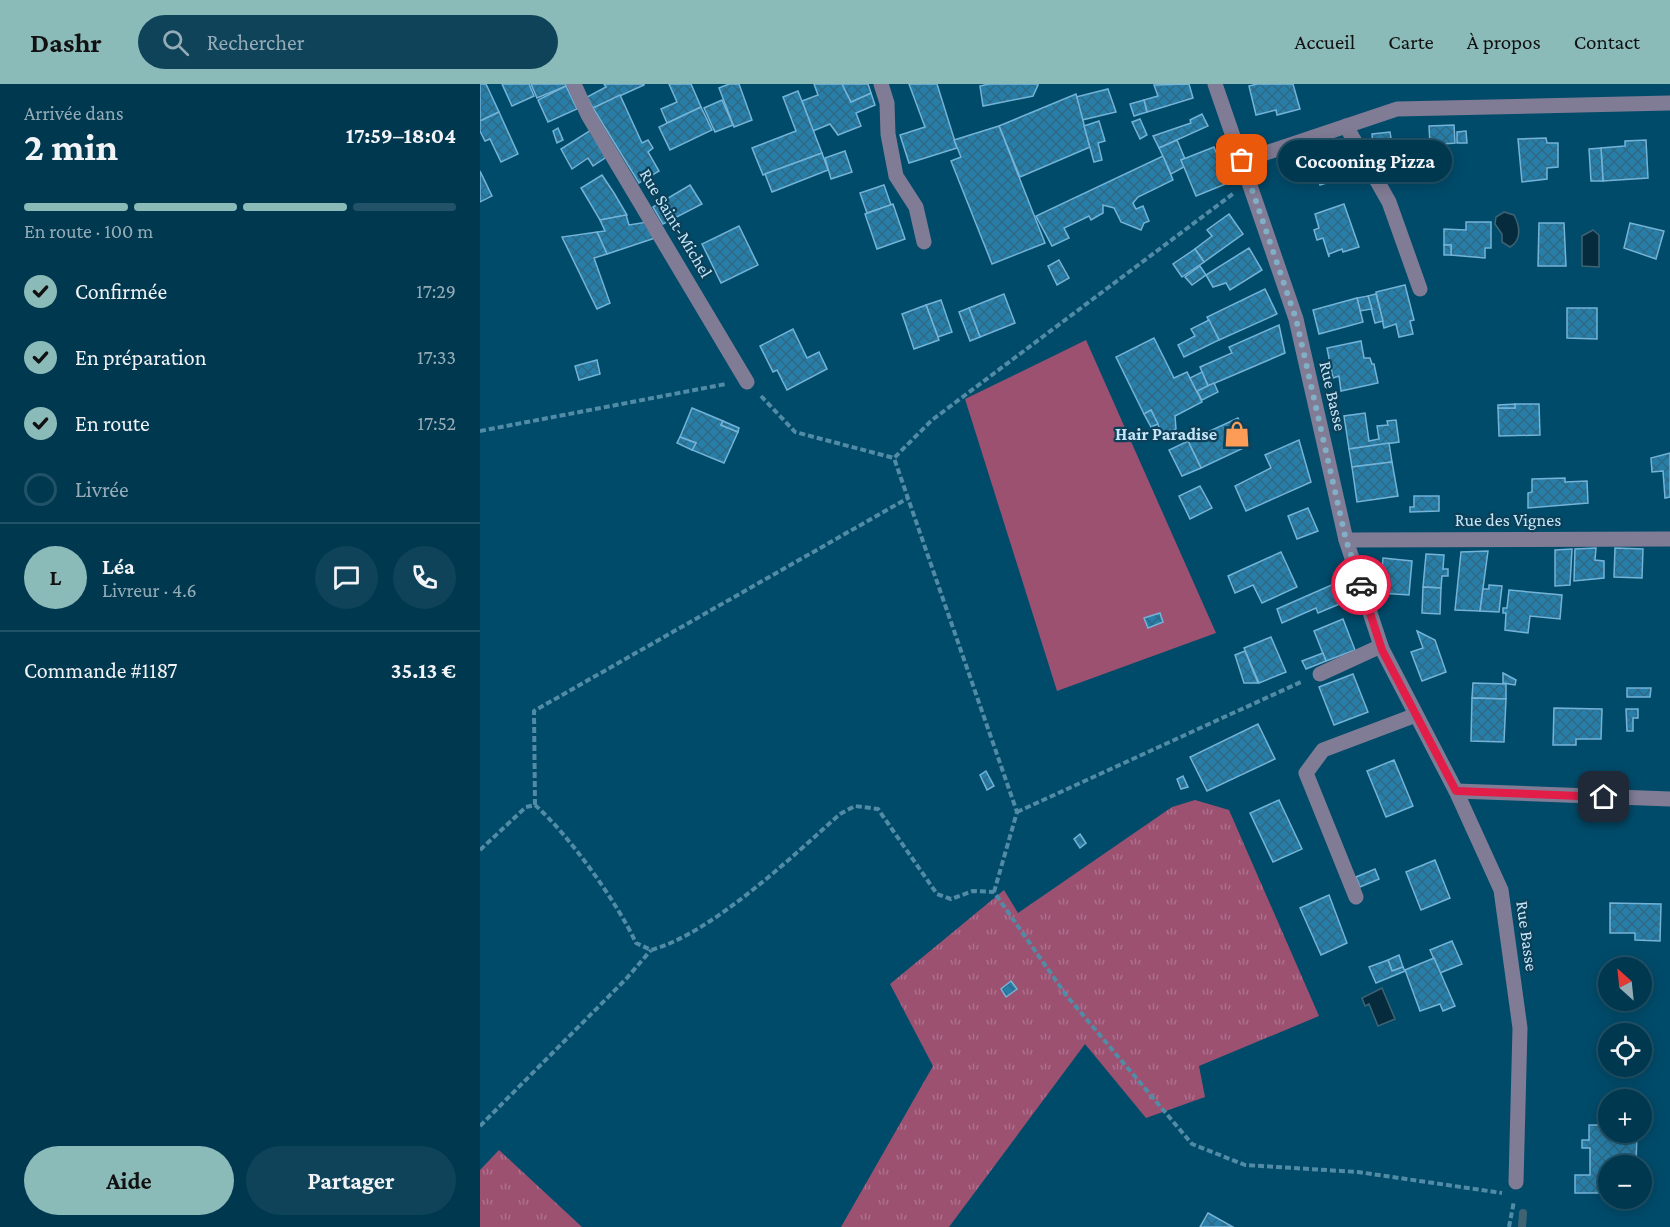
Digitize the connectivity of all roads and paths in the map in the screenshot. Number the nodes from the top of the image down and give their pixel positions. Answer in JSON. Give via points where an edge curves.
{"nodes":[{"id":1,"x":574,"y":84,"type":"edge"},
{"id":2,"x":881,"y":84,"type":"edge"},
{"id":3,"x":1215,"y":84,"type":"edge"},
{"id":4,"x":1670,"y":103,"type":"edge"},
{"id":5,"x":1346,"y":126,"type":"junction"},
{"id":6,"x":1242,"y":160,"type":"junction"},
{"id":7,"x":1249,"y":182,"type":"junction"},
{"id":8,"x":924,"y":242,"type":"dead end"},
{"id":9,"x":1420,"y":289,"type":"dead end"},
{"id":10,"x":747,"y":382,"type":"junction"},
{"id":11,"x":480,"y":430,"type":"edge"},
{"id":12,"x":894,"y":458,"type":"junction"},
{"id":13,"x":908,"y":498,"type":"junction"},
{"id":14,"x":1670,"y":539,"type":"edge"},
{"id":15,"x":1346,"y":540,"type":"junction"},
{"id":16,"x":1381,"y":646,"type":"junction"},
{"id":17,"x":1320,"y":674,"type":"joint"},
{"id":18,"x":1416,"y":715,"type":"junction"},
{"id":19,"x":1456,"y":791,"type":"junction"},
{"id":20,"x":1670,"y":799,"type":"edge"},
{"id":21,"x":535,"y":805,"type":"junction"},
{"id":22,"x":1017,"y":812,"type":"junction"},
{"id":23,"x":480,"y":850,"type":"edge"},
{"id":24,"x":994,"y":892,"type":"junction"},
{"id":25,"x":1356,"y":897,"type":"dead end"},
{"id":26,"x":651,"y":950,"type":"junction"},
{"id":27,"x":480,"y":1126,"type":"edge"},
{"id":28,"x":1515,"y":1188,"type":"junction"},
{"id":29,"x":1509,"y":1227,"type":"edge"}],
"edges":[{"from":1,"to":10,"type":"street","name":"Rue Saint-Michel","via":[[588,115]]},
{"from":2,"to":8,"type":"street","via":[[896,176],[916,207]]},
{"from":3,"to":6,"type":"street","name":"Rue Basse"},
{"from":4,"to":5,"type":"street","via":[[1397,109]]},
{"from":5,"to":6,"type":"street"},
{"from":5,"to":9,"type":"street","via":[[1389,202]]},
{"from":6,"to":7,"type":"street","name":"Rue Basse"},
{"from":7,"to":12,"type":"path","via":[[932,420]]},
{"from":7,"to":15,"type":"street","name":"Rue Basse","via":[[1296,319]]},
{"from":10,"to":11,"type":"path"},
{"from":10,"to":12,"type":"path","via":[[795,432]]},
{"from":12,"to":13,"type":"path"},
{"from":13,"to":21,"type":"path","via":[[534,711]]},
{"from":13,"to":22,"type":"path"},
{"from":14,"to":15,"type":"street","name":"Rue des Vignes"},
{"from":15,"to":16,"type":"street","name":"Rue Basse"},
{"from":16,"to":17,"type":"street"},
{"from":16,"to":18,"type":"street","name":"Rue Basse"},
{"from":17,"to":22,"type":"path"},
{"from":18,"to":19,"type":"street","name":"Rue Basse"},
{"from":18,"to":25,"type":"street","via":[[1323,750],[1306,773]]},
{"from":19,"to":20,"type":"street"},
{"from":19,"to":28,"type":"street","name":"Rue Basse","via":[[1501,890],[1520,1028]]},
{"from":21,"to":23,"type":"path","via":[[526,807]]},
{"from":21,"to":26,"type":"path","via":[[551,819],[624,917],[636,943]]},
{"from":22,"to":24,"type":"path"},
{"from":24,"to":26,"type":"path","via":[[973,891],[951,899],[937,894],[878,809],[855,806],[840,814],[735,903],[668,945]]},
{"from":24,"to":28,"type":"path","via":[[1066,995],[1192,1144],[1245,1165]]},
{"from":26,"to":27,"type":"path"},
{"from":28,"to":29,"type":"path"}]}
